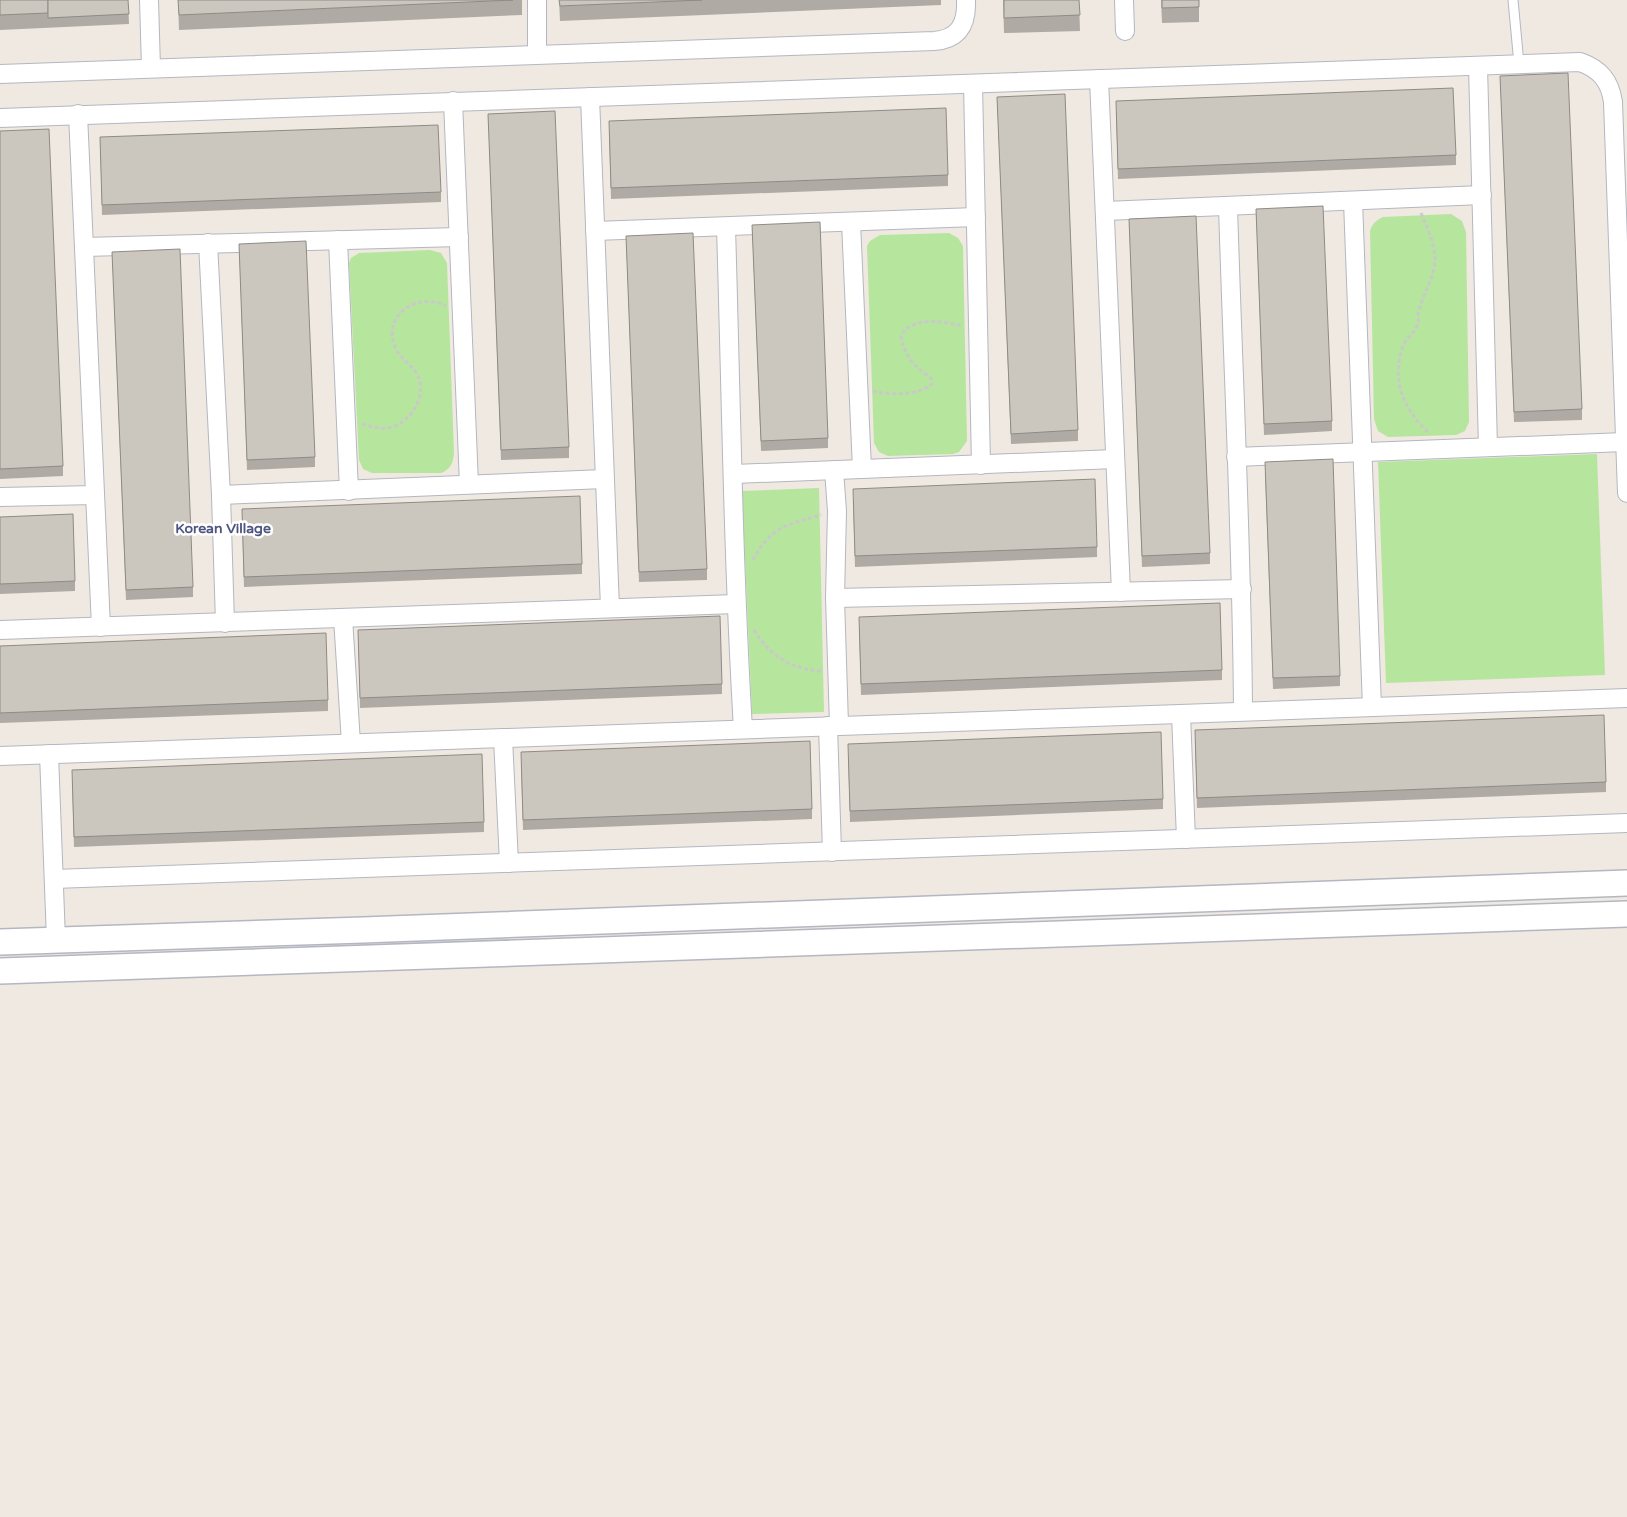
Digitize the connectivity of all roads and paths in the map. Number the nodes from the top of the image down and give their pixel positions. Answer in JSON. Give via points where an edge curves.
{"nodes":[{"id":1,"x":149,"y":0,"type":"edge"},
{"id":2,"x":537,"y":0,"type":"edge"},
{"id":3,"x":966,"y":0,"type":"edge"},
{"id":4,"x":1124,"y":0,"type":"edge"},
{"id":5,"x":1513,"y":0,"type":"edge"},
{"id":6,"x":1125,"y":31,"type":"dead end"},
{"id":7,"x":538,"y":54,"type":"junction"},
{"id":8,"x":1519,"y":64,"type":"junction"},
{"id":9,"x":1478,"y":66,"type":"junction"},
{"id":10,"x":151,"y":68,"type":"junction"},
{"id":11,"x":0,"y":74,"type":"edge"},
{"id":12,"x":1099,"y":79,"type":"junction"},
{"id":13,"x":973,"y":84,"type":"junction"},
{"id":14,"x":590,"y":97,"type":"junction"},
{"id":15,"x":453,"y":101,"type":"junction"},
{"id":16,"x":78,"y":114,"type":"junction"},
{"id":17,"x":0,"y":118,"type":"edge"},
{"id":18,"x":1482,"y":196,"type":"junction"},
{"id":19,"x":1415,"y":198,"type":"junction"},
{"id":20,"x":1353,"y":201,"type":"junction"},
{"id":21,"x":1228,"y":206,"type":"junction"},
{"id":22,"x":1105,"y":211,"type":"junction"},
{"id":23,"x":976,"y":217,"type":"junction"},
{"id":24,"x":851,"y":222,"type":"junction"},
{"id":25,"x":726,"y":226,"type":"junction"},
{"id":26,"x":594,"y":231,"type":"junction"},
{"id":27,"x":459,"y":237,"type":"junction"},
{"id":28,"x":338,"y":240,"type":"junction"},
{"id":29,"x":208,"y":244,"type":"junction"},
{"id":30,"x":84,"y":247,"type":"junction"},
{"id":31,"x":462,"y":319,"type":"junction"},
{"id":32,"x":978,"y":330,"type":"junction"},
{"id":33,"x":858,"y":388,"type":"junction"},
{"id":34,"x":346,"y":409,"type":"junction"},
{"id":35,"x":1625,"y":442,"type":"junction"},
{"id":36,"x":1488,"y":448,"type":"junction"},
{"id":37,"x":1448,"y":449,"type":"junction"},
{"id":38,"x":1363,"y":452,"type":"junction"},
{"id":39,"x":1236,"y":458,"type":"junction"},
{"id":40,"x":1115,"y":459,"type":"junction"},
{"id":41,"x":981,"y":465,"type":"junction"},
{"id":42,"x":834,"y":470,"type":"junction"},
{"id":43,"x":862,"y":470,"type":"junction"},
{"id":44,"x":734,"y":474,"type":"junction"},
{"id":45,"x":604,"y":479,"type":"junction"},
{"id":46,"x":469,"y":484,"type":"junction"},
{"id":47,"x":349,"y":490,"type":"junction"},
{"id":48,"x":1627,"y":493,"type":"edge"},
{"id":49,"x":95,"y":495,"type":"junction"},
{"id":50,"x":221,"y":495,"type":"junction"},
{"id":51,"x":0,"y":497,"type":"edge"},
{"id":52,"x":837,"y":511,"type":"junction"},
{"id":53,"x":751,"y":564,"type":"dead end"},
{"id":54,"x":1242,"y":588,"type":"junction"},
{"id":55,"x":1121,"y":592,"type":"junction"},
{"id":56,"x":835,"y":598,"type":"junction"},
{"id":57,"x":736,"y":604,"type":"junction"},
{"id":58,"x":610,"y":608,"type":"junction"},
{"id":59,"x":343,"y":618,"type":"junction"},
{"id":60,"x":225,"y":622,"type":"junction"},
{"id":61,"x":101,"y":627,"type":"junction"},
{"id":62,"x":0,"y":630,"type":"edge"},
{"id":63,"x":836,"y":671,"type":"junction"},
{"id":64,"x":1627,"y":698,"type":"edge"},
{"id":65,"x":1372,"y":707,"type":"junction"},
{"id":66,"x":1244,"y":711,"type":"junction"},
{"id":67,"x":1181,"y":714,"type":"junction"},
{"id":68,"x":834,"y":725,"type":"junction"},
{"id":69,"x":743,"y":729,"type":"junction"},
{"id":70,"x":503,"y":738,"type":"junction"},
{"id":71,"x":351,"y":743,"type":"junction"},
{"id":72,"x":49,"y":754,"type":"junction"},
{"id":73,"x":0,"y":756,"type":"edge"},
{"id":74,"x":1627,"y":823,"type":"edge"},
{"id":75,"x":1186,"y":839,"type":"junction"},
{"id":76,"x":832,"y":852,"type":"junction"},
{"id":77,"x":509,"y":863,"type":"junction"},
{"id":78,"x":54,"y":879,"type":"junction"},
{"id":79,"x":1627,"y":883,"type":"edge"},
{"id":80,"x":1627,"y":914,"type":"edge"},
{"id":81,"x":364,"y":930,"type":"junction"},
{"id":82,"x":56,"y":940,"type":"junction"},
{"id":83,"x":0,"y":942,"type":"edge"},
{"id":84,"x":364,"y":958,"type":"junction"},
{"id":85,"x":0,"y":972,"type":"edge"}],
"edges":[{"from":1,"to":10,"type":"street"},
{"from":2,"to":7,"type":"street"},
{"from":3,"to":7,"type":"street","via":[[961,28],[942,40]]},
{"from":4,"to":6,"type":"street"},
{"from":5,"to":8,"type":"lane"},
{"from":7,"to":10,"type":"street"},
{"from":8,"to":9,"type":"street"},
{"from":8,"to":35,"type":"street","via":[[1580,62],[1600,72],[1611,91]]},
{"from":9,"to":12,"type":"street"},
{"from":9,"to":18,"type":"street"},
{"from":10,"to":11,"type":"street"},
{"from":12,"to":13,"type":"street"},
{"from":12,"to":22,"type":"street"},
{"from":13,"to":14,"type":"street"},
{"from":13,"to":23,"type":"street"},
{"from":14,"to":15,"type":"street"},
{"from":14,"to":26,"type":"street"},
{"from":15,"to":16,"type":"street"},
{"from":15,"to":27,"type":"street"},
{"from":16,"to":17,"type":"street"},
{"from":16,"to":30,"type":"street"},
{"from":18,"to":19,"type":"street"},
{"from":18,"to":36,"type":"street"},
{"from":19,"to":20,"type":"street"},
{"from":19,"to":37,"type":"path","via":[[1432,242],[1435,262],[1430,285],[1419,309],[1418,323],[1404,343],[1398,379],[1408,408],[1424,428]]},
{"from":20,"to":21,"type":"street"},
{"from":20,"to":38,"type":"street"},
{"from":21,"to":22,"type":"street"},
{"from":21,"to":39,"type":"street"},
{"from":22,"to":40,"type":"street"},
{"from":23,"to":24,"type":"street"},
{"from":23,"to":32,"type":"street"},
{"from":24,"to":25,"type":"street"},
{"from":24,"to":33,"type":"street"},
{"from":25,"to":26,"type":"street"},
{"from":25,"to":44,"type":"street"},
{"from":26,"to":45,"type":"street"},
{"from":27,"to":28,"type":"street"},
{"from":27,"to":31,"type":"street"},
{"from":28,"to":29,"type":"street"},
{"from":28,"to":34,"type":"street"},
{"from":29,"to":30,"type":"street"},
{"from":29,"to":50,"type":"street"},
{"from":30,"to":49,"type":"street"},
{"from":31,"to":34,"type":"path","via":[[449,307],[433,301],[410,305],[397,316],[392,332],[394,344],[417,375],[420,385],[420,396],[410,416],[392,427],[371,427],[361,423]]},
{"from":31,"to":46,"type":"street"},
{"from":32,"to":33,"type":"path","via":[[929,321],[910,325],[902,332],[902,343],[910,362],[931,378],[931,385],[896,394]]},
{"from":32,"to":41,"type":"street"},
{"from":33,"to":43,"type":"street"},
{"from":34,"to":47,"type":"street"},
{"from":35,"to":36,"type":"street"},
{"from":35,"to":48,"type":"street"},
{"from":36,"to":37,"type":"street"},
{"from":37,"to":38,"type":"street"},
{"from":38,"to":39,"type":"street"},
{"from":38,"to":65,"type":"street"},
{"from":39,"to":54,"type":"street"},
{"from":40,"to":41,"type":"street"},
{"from":40,"to":55,"type":"street"},
{"from":41,"to":43,"type":"street"},
{"from":42,"to":43,"type":"street"},
{"from":42,"to":44,"type":"street"},
{"from":42,"to":52,"type":"street"},
{"from":44,"to":57,"type":"street"},
{"from":45,"to":46,"type":"street"},
{"from":45,"to":58,"type":"street"},
{"from":46,"to":47,"type":"street"},
{"from":47,"to":50,"type":"street"},
{"from":49,"to":51,"type":"street"},
{"from":49,"to":61,"type":"street"},
{"from":50,"to":60,"type":"street"},
{"from":52,"to":53,"type":"path","via":[[779,529],[767,538]]},
{"from":52,"to":56,"type":"street"},
{"from":54,"to":55,"type":"street"},
{"from":54,"to":66,"type":"street"},
{"from":55,"to":56,"type":"street"},
{"from":56,"to":63,"type":"street"},
{"from":57,"to":58,"type":"street"},
{"from":57,"to":63,"type":"path","via":[[746,614],[761,641],[780,658],[804,669]]},
{"from":57,"to":69,"type":"street"},
{"from":58,"to":59,"type":"street"},
{"from":59,"to":60,"type":"street"},
{"from":59,"to":71,"type":"street"},
{"from":60,"to":61,"type":"street"},
{"from":61,"to":62,"type":"street"},
{"from":63,"to":68,"type":"street"},
{"from":64,"to":65,"type":"street"},
{"from":65,"to":66,"type":"street"},
{"from":66,"to":67,"type":"street"},
{"from":67,"to":68,"type":"street"},
{"from":67,"to":75,"type":"street"},
{"from":68,"to":69,"type":"street"},
{"from":68,"to":76,"type":"street"},
{"from":69,"to":70,"type":"street"},
{"from":70,"to":71,"type":"street"},
{"from":70,"to":77,"type":"street"},
{"from":71,"to":72,"type":"street"},
{"from":72,"to":73,"type":"street"},
{"from":72,"to":78,"type":"street"},
{"from":74,"to":75,"type":"street"},
{"from":75,"to":76,"type":"street"},
{"from":76,"to":77,"type":"street"},
{"from":77,"to":78,"type":"street"},
{"from":78,"to":82,"type":"street"},
{"from":79,"to":81,"type":"street"},
{"from":80,"to":84,"type":"street"},
{"from":81,"to":82,"type":"street"},
{"from":81,"to":84,"type":"street"},
{"from":82,"to":83,"type":"street"},
{"from":84,"to":85,"type":"street"}]}
